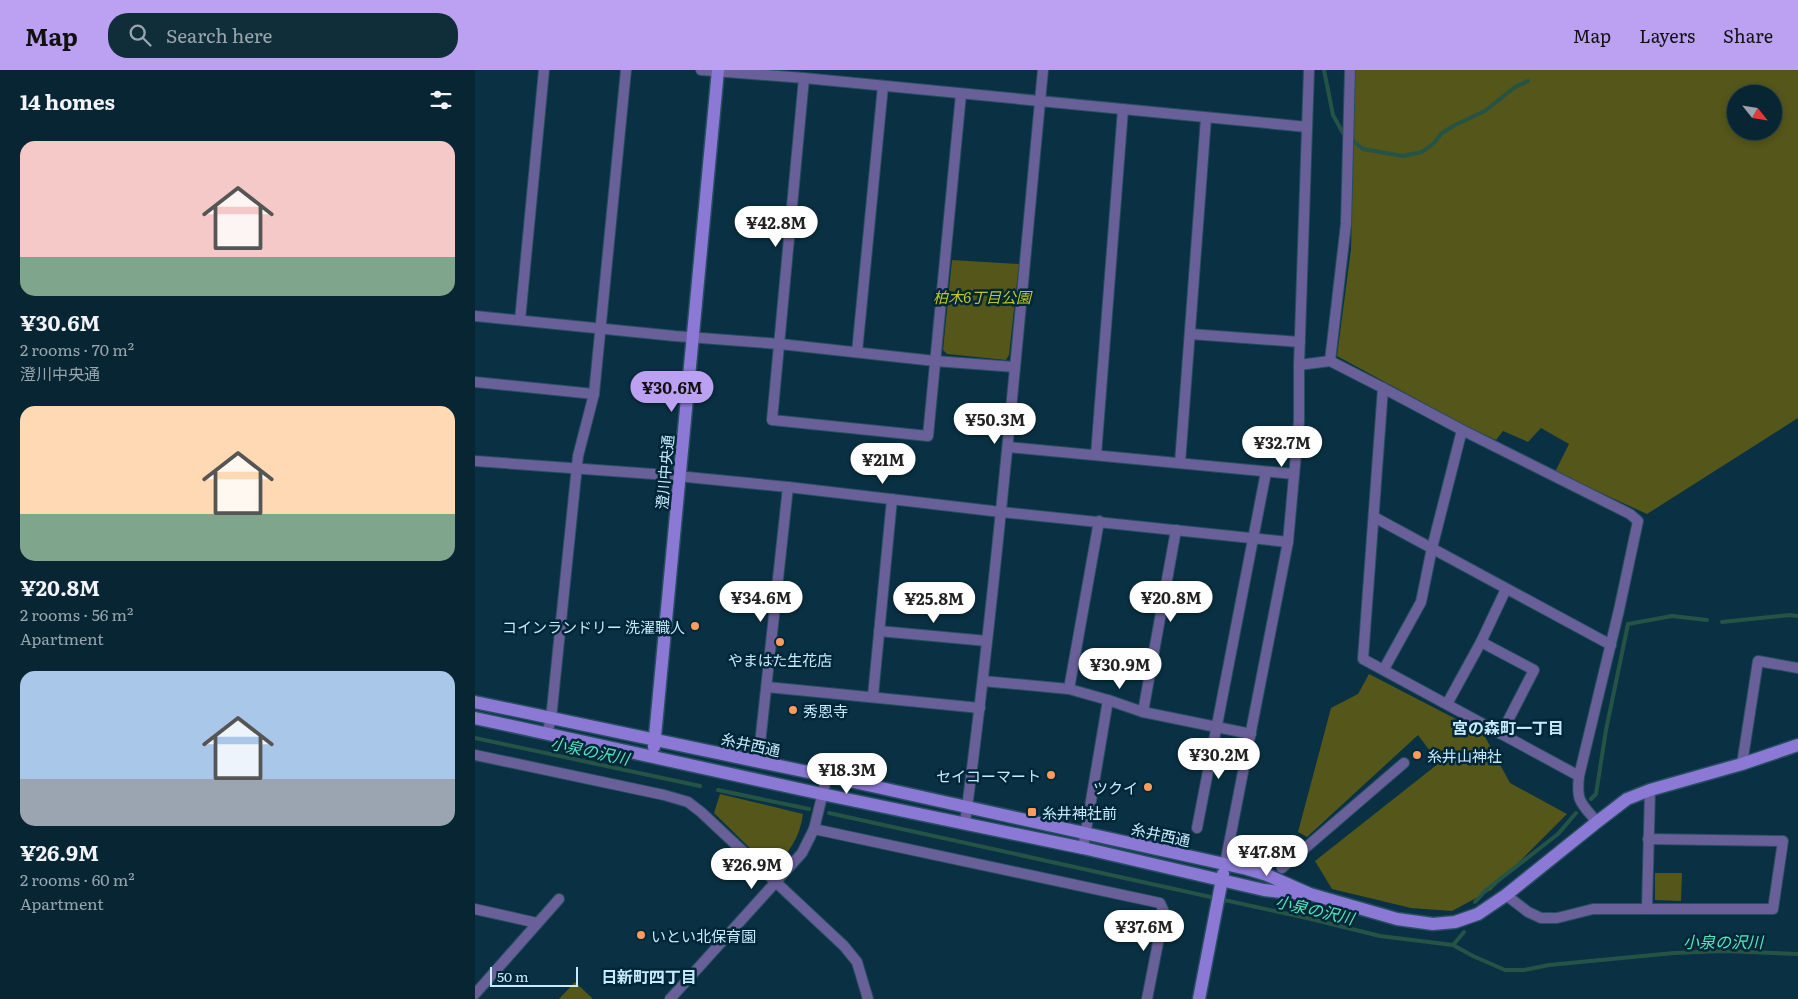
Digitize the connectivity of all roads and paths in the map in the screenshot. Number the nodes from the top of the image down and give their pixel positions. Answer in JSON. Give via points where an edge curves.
{"nodes":[{"id":1,"x":544,"y":70,"type":"edge"},
{"id":2,"x":626,"y":70,"type":"edge"},
{"id":3,"x":701,"y":70,"type":"edge"},
{"id":4,"x":1043,"y":70,"type":"edge"},
{"id":5,"x":1309,"y":70,"type":"edge"},
{"id":6,"x":1350,"y":70,"type":"edge"},
{"id":7,"x":717,"y":71,"type":"edge"},
{"id":8,"x":804,"y":78,"type":"junction"},
{"id":9,"x":883,"y":86,"type":"junction"},
{"id":10,"x":961,"y":94,"type":"junction"},
{"id":11,"x":1040,"y":102,"type":"junction"},
{"id":12,"x":1123,"y":109,"type":"junction"},
{"id":13,"x":1206,"y":118,"type":"junction"},
{"id":14,"x":1307,"y":126,"type":"junction"},
{"id":15,"x":475,"y":316,"type":"edge"},
{"id":16,"x":520,"y":320,"type":"junction"},
{"id":17,"x":601,"y":328,"type":"junction"},
{"id":18,"x":1190,"y":334,"type":"junction"},
{"id":19,"x":692,"y":338,"type":"junction"},
{"id":20,"x":1300,"y":342,"type":"junction"},
{"id":21,"x":780,"y":344,"type":"junction"},
{"id":22,"x":857,"y":352,"type":"junction"},
{"id":23,"x":935,"y":361,"type":"junction"},
{"id":24,"x":1330,"y":361,"type":"junction"},
{"id":25,"x":1299,"y":365,"type":"junction"},
{"id":26,"x":1015,"y":366,"type":"junction"},
{"id":27,"x":475,"y":382,"type":"edge"},
{"id":28,"x":1383,"y":388,"type":"junction"},
{"id":29,"x":594,"y":394,"type":"junction"},
{"id":30,"x":1462,"y":430,"type":"junction"},
{"id":31,"x":1007,"y":447,"type":"junction"},
{"id":32,"x":1096,"y":455,"type":"junction"},
{"id":33,"x":475,"y":461,"type":"edge"},
{"id":34,"x":1180,"y":463,"type":"junction"},
{"id":35,"x":577,"y":469,"type":"junction"},
{"id":36,"x":1266,"y":472,"type":"junction"},
{"id":37,"x":1295,"y":474,"type":"junction"},
{"id":38,"x":680,"y":476,"type":"junction"},
{"id":39,"x":788,"y":487,"type":"junction"},
{"id":40,"x":892,"y":499,"type":"junction"},
{"id":41,"x":1001,"y":512,"type":"junction"},
{"id":42,"x":1374,"y":517,"type":"junction"},
{"id":43,"x":1099,"y":521,"type":"junction"},
{"id":44,"x":1176,"y":530,"type":"junction"},
{"id":45,"x":1254,"y":538,"type":"junction"},
{"id":46,"x":1288,"y":542,"type":"junction"},
{"id":47,"x":1432,"y":548,"type":"junction"},
{"id":48,"x":1506,"y":589,"type":"junction"},
{"id":49,"x":879,"y":631,"type":"junction"},
{"id":50,"x":987,"y":641,"type":"junction"},
{"id":51,"x":1481,"y":642,"type":"junction"},
{"id":52,"x":1611,"y":645,"type":"junction"},
{"id":53,"x":1798,"y":668,"type":"edge"},
{"id":54,"x":1384,"y":669,"type":"junction"},
{"id":55,"x":983,"y":680,"type":"junction"},
{"id":56,"x":767,"y":687,"type":"junction"},
{"id":57,"x":1069,"y":689,"type":"junction"},
{"id":58,"x":873,"y":696,"type":"junction"},
{"id":59,"x":1108,"y":700,"type":"junction"},
{"id":60,"x":475,"y":702,"type":"edge"},
{"id":61,"x":1447,"y":704,"type":"junction"},
{"id":62,"x":980,"y":708,"type":"junction"},
{"id":63,"x":1143,"y":712,"type":"junction"},
{"id":64,"x":475,"y":718,"type":"edge"},
{"id":65,"x":551,"y":718,"type":"junction"},
{"id":66,"x":1217,"y":726,"type":"junction"},
{"id":67,"x":547,"y":734,"type":"junction"},
{"id":68,"x":1251,"y":734,"type":"junction"},
{"id":69,"x":1501,"y":734,"type":"junction"},
{"id":70,"x":655,"y":740,"type":"junction"},
{"id":71,"x":1798,"y":745,"type":"edge"},
{"id":72,"x":475,"y":754,"type":"edge"},
{"id":73,"x":653,"y":758,"type":"junction"},
{"id":74,"x":758,"y":762,"type":"junction"},
{"id":75,"x":1404,"y":763,"type":"dead end"},
{"id":76,"x":1742,"y":764,"type":"junction"},
{"id":77,"x":827,"y":776,"type":"junction"},
{"id":78,"x":1579,"y":776,"type":"junction"},
{"id":79,"x":1650,"y":790,"type":"junction"},
{"id":80,"x":823,"y":794,"type":"junction"},
{"id":81,"x":967,"y":808,"type":"junction"},
{"id":82,"x":1597,"y":822,"type":"junction"},
{"id":83,"x":965,"y":823,"type":"junction"},
{"id":84,"x":1197,"y":828,"type":"dead end"},
{"id":85,"x":813,"y":829,"type":"junction"},
{"id":86,"x":1085,"y":834,"type":"junction"},
{"id":87,"x":1648,"y":839,"type":"junction"},
{"id":88,"x":1083,"y":848,"type":"junction"},
{"id":89,"x":1225,"y":864,"type":"junction"},
{"id":90,"x":1282,"y":868,"type":"dead end"},
{"id":91,"x":777,"y":883,"type":"junction"},
{"id":92,"x":1220,"y":886,"type":"junction"},
{"id":93,"x":1310,"y":894,"type":"junction"},
{"id":94,"x":1506,"y":896,"type":"junction"},
{"id":95,"x":559,"y":899,"type":"dead end"},
{"id":96,"x":1647,"y":908,"type":"junction"},
{"id":97,"x":475,"y":909,"type":"edge"},
{"id":98,"x":537,"y":923,"type":"junction"},
{"id":99,"x":475,"y":994,"type":"edge"},
{"id":100,"x":669,"y":999,"type":"edge"},
{"id":101,"x":868,"y":999,"type":"edge"},
{"id":102,"x":1147,"y":999,"type":"edge"},
{"id":103,"x":1199,"y":999,"type":"edge"}],
"edges":[{"from":1,"to":16,"type":"street"},
{"from":2,"to":17,"type":"street"},
{"from":3,"to":7,"type":"street"},
{"from":4,"to":11,"type":"street"},
{"from":5,"to":14,"type":"street"},
{"from":6,"to":24,"type":"street","via":[[1346,224]]},
{"from":7,"to":8,"type":"street"},
{"from":7,"to":19,"type":"street","name":"澄川中央通"},
{"from":8,"to":9,"type":"street"},
{"from":8,"to":21,"type":"street"},
{"from":9,"to":10,"type":"street"},
{"from":9,"to":22,"type":"street"},
{"from":10,"to":11,"type":"street"},
{"from":10,"to":23,"type":"street"},
{"from":11,"to":12,"type":"street"},
{"from":11,"to":26,"type":"street"},
{"from":12,"to":13,"type":"street"},
{"from":12,"to":32,"type":"street"},
{"from":13,"to":14,"type":"street"},
{"from":13,"to":18,"type":"street"},
{"from":14,"to":20,"type":"street"},
{"from":15,"to":16,"type":"street"},
{"from":16,"to":17,"type":"street"},
{"from":17,"to":19,"type":"street"},
{"from":17,"to":29,"type":"street"},
{"from":18,"to":20,"type":"street"},
{"from":18,"to":34,"type":"street"},
{"from":19,"to":21,"type":"street"},
{"from":19,"to":38,"type":"street","name":"澄川中央通"},
{"from":20,"to":25,"type":"street"},
{"from":21,"to":22,"type":"street"},
{"from":21,"to":23,"type":"street","via":[[773,420],[928,436]]},
{"from":22,"to":23,"type":"street"},
{"from":23,"to":26,"type":"street"},
{"from":24,"to":25,"type":"street"},
{"from":24,"to":28,"type":"street"},
{"from":25,"to":37,"type":"street"},
{"from":26,"to":31,"type":"street"},
{"from":27,"to":29,"type":"street"},
{"from":28,"to":30,"type":"street"},
{"from":28,"to":42,"type":"street"},
{"from":29,"to":35,"type":"street"},
{"from":30,"to":47,"type":"street"},
{"from":30,"to":52,"type":"street","via":[[1630,514],[1638,522]]},
{"from":31,"to":32,"type":"street"},
{"from":31,"to":41,"type":"street"},
{"from":32,"to":34,"type":"street"},
{"from":33,"to":35,"type":"street"},
{"from":34,"to":36,"type":"street"},
{"from":35,"to":38,"type":"street"},
{"from":35,"to":65,"type":"street"},
{"from":36,"to":37,"type":"street"},
{"from":36,"to":45,"type":"street"},
{"from":37,"to":46,"type":"street"},
{"from":38,"to":39,"type":"street"},
{"from":38,"to":70,"type":"street","name":"澄川中央通"},
{"from":39,"to":40,"type":"street"},
{"from":39,"to":56,"type":"street"},
{"from":40,"to":41,"type":"street"},
{"from":40,"to":49,"type":"street"},
{"from":41,"to":43,"type":"street"},
{"from":41,"to":50,"type":"street"},
{"from":42,"to":47,"type":"street"},
{"from":42,"to":54,"type":"street","via":[[1363,659]]},
{"from":43,"to":44,"type":"street"},
{"from":43,"to":57,"type":"street"},
{"from":44,"to":45,"type":"street"},
{"from":44,"to":63,"type":"street"},
{"from":45,"to":46,"type":"street"},
{"from":45,"to":66,"type":"street"},
{"from":46,"to":68,"type":"street"},
{"from":47,"to":48,"type":"street"},
{"from":47,"to":54,"type":"street","via":[[1421,602]]},
{"from":48,"to":51,"type":"street"},
{"from":48,"to":52,"type":"street"},
{"from":49,"to":50,"type":"street"},
{"from":49,"to":58,"type":"street"},
{"from":50,"to":55,"type":"street"},
{"from":51,"to":61,"type":"street"},
{"from":51,"to":69,"type":"street","via":[[1533,670]]},
{"from":52,"to":78,"type":"street"},
{"from":53,"to":76,"type":"street","via":[[1758,661]]},
{"from":54,"to":61,"type":"street"},
{"from":55,"to":57,"type":"street"},
{"from":55,"to":62,"type":"street"},
{"from":56,"to":58,"type":"street"},
{"from":56,"to":74,"type":"street"},
{"from":57,"to":59,"type":"street"},
{"from":58,"to":62,"type":"street"},
{"from":59,"to":63,"type":"street"},
{"from":59,"to":86,"type":"street"},
{"from":60,"to":65,"type":"street","name":"糸井西通"},
{"from":61,"to":69,"type":"street"},
{"from":62,"to":81,"type":"street"},
{"from":63,"to":66,"type":"street"},
{"from":64,"to":67,"type":"street","name":"糸井西通"},
{"from":65,"to":67,"type":"street"},
{"from":65,"to":70,"type":"street","name":"糸井西通"},
{"from":66,"to":68,"type":"street"},
{"from":66,"to":84,"type":"street"},
{"from":67,"to":73,"type":"street","name":"糸井西通"},
{"from":68,"to":89,"type":"street"},
{"from":69,"to":78,"type":"street"},
{"from":70,"to":73,"type":"street","name":"澄川中央通"},
{"from":70,"to":74,"type":"street","name":"糸井西通"},
{"from":71,"to":76,"type":"street"},
{"from":72,"to":91,"type":"street","via":[[688,802]]},
{"from":73,"to":80,"type":"street","name":"糸井西通"},
{"from":74,"to":77,"type":"street","name":"糸井西通"},
{"from":75,"to":90,"type":"street"},
{"from":76,"to":79,"type":"street"},
{"from":77,"to":80,"type":"street"},
{"from":77,"to":81,"type":"street","name":"糸井西通"},
{"from":78,"to":82,"type":"street","via":[[1578,799]]},
{"from":79,"to":82,"type":"street","via":[[1627,799]]},
{"from":79,"to":87,"type":"street"},
{"from":80,"to":83,"type":"street","name":"糸井西通"},
{"from":80,"to":85,"type":"street"},
{"from":81,"to":83,"type":"street"},
{"from":81,"to":86,"type":"street","name":"糸井西通"},
{"from":82,"to":94,"type":"street"},
{"from":83,"to":88,"type":"street","name":"糸井西通"},
{"from":85,"to":91,"type":"street","via":[[802,853]]},
{"from":85,"to":102,"type":"street","via":[[1160,903],[1164,912]]},
{"from":86,"to":88,"type":"street"},
{"from":86,"to":89,"type":"street","name":"糸井西通"},
{"from":87,"to":96,"type":"street"},
{"from":87,"to":96,"type":"street","via":[[1783,841],[1773,909]]},
{"from":88,"to":92,"type":"street","name":"糸井西通"},
{"from":89,"to":92,"type":"street"},
{"from":89,"to":93,"type":"street","name":"糸井西通","via":[[1267,875]]},
{"from":91,"to":100,"type":"street"},
{"from":91,"to":101,"type":"street","via":[[857,962]]},
{"from":92,"to":93,"type":"street","name":"糸井西通"},
{"from":92,"to":103,"type":"street"},
{"from":93,"to":94,"type":"street","via":[[1397,919],[1433,924],[1455,922],[1478,914]]},
{"from":94,"to":96,"type":"street","via":[[1541,918],[1557,918],[1593,909]]},
{"from":95,"to":98,"type":"street"},
{"from":97,"to":98,"type":"street"},
{"from":98,"to":99,"type":"street"}]}
